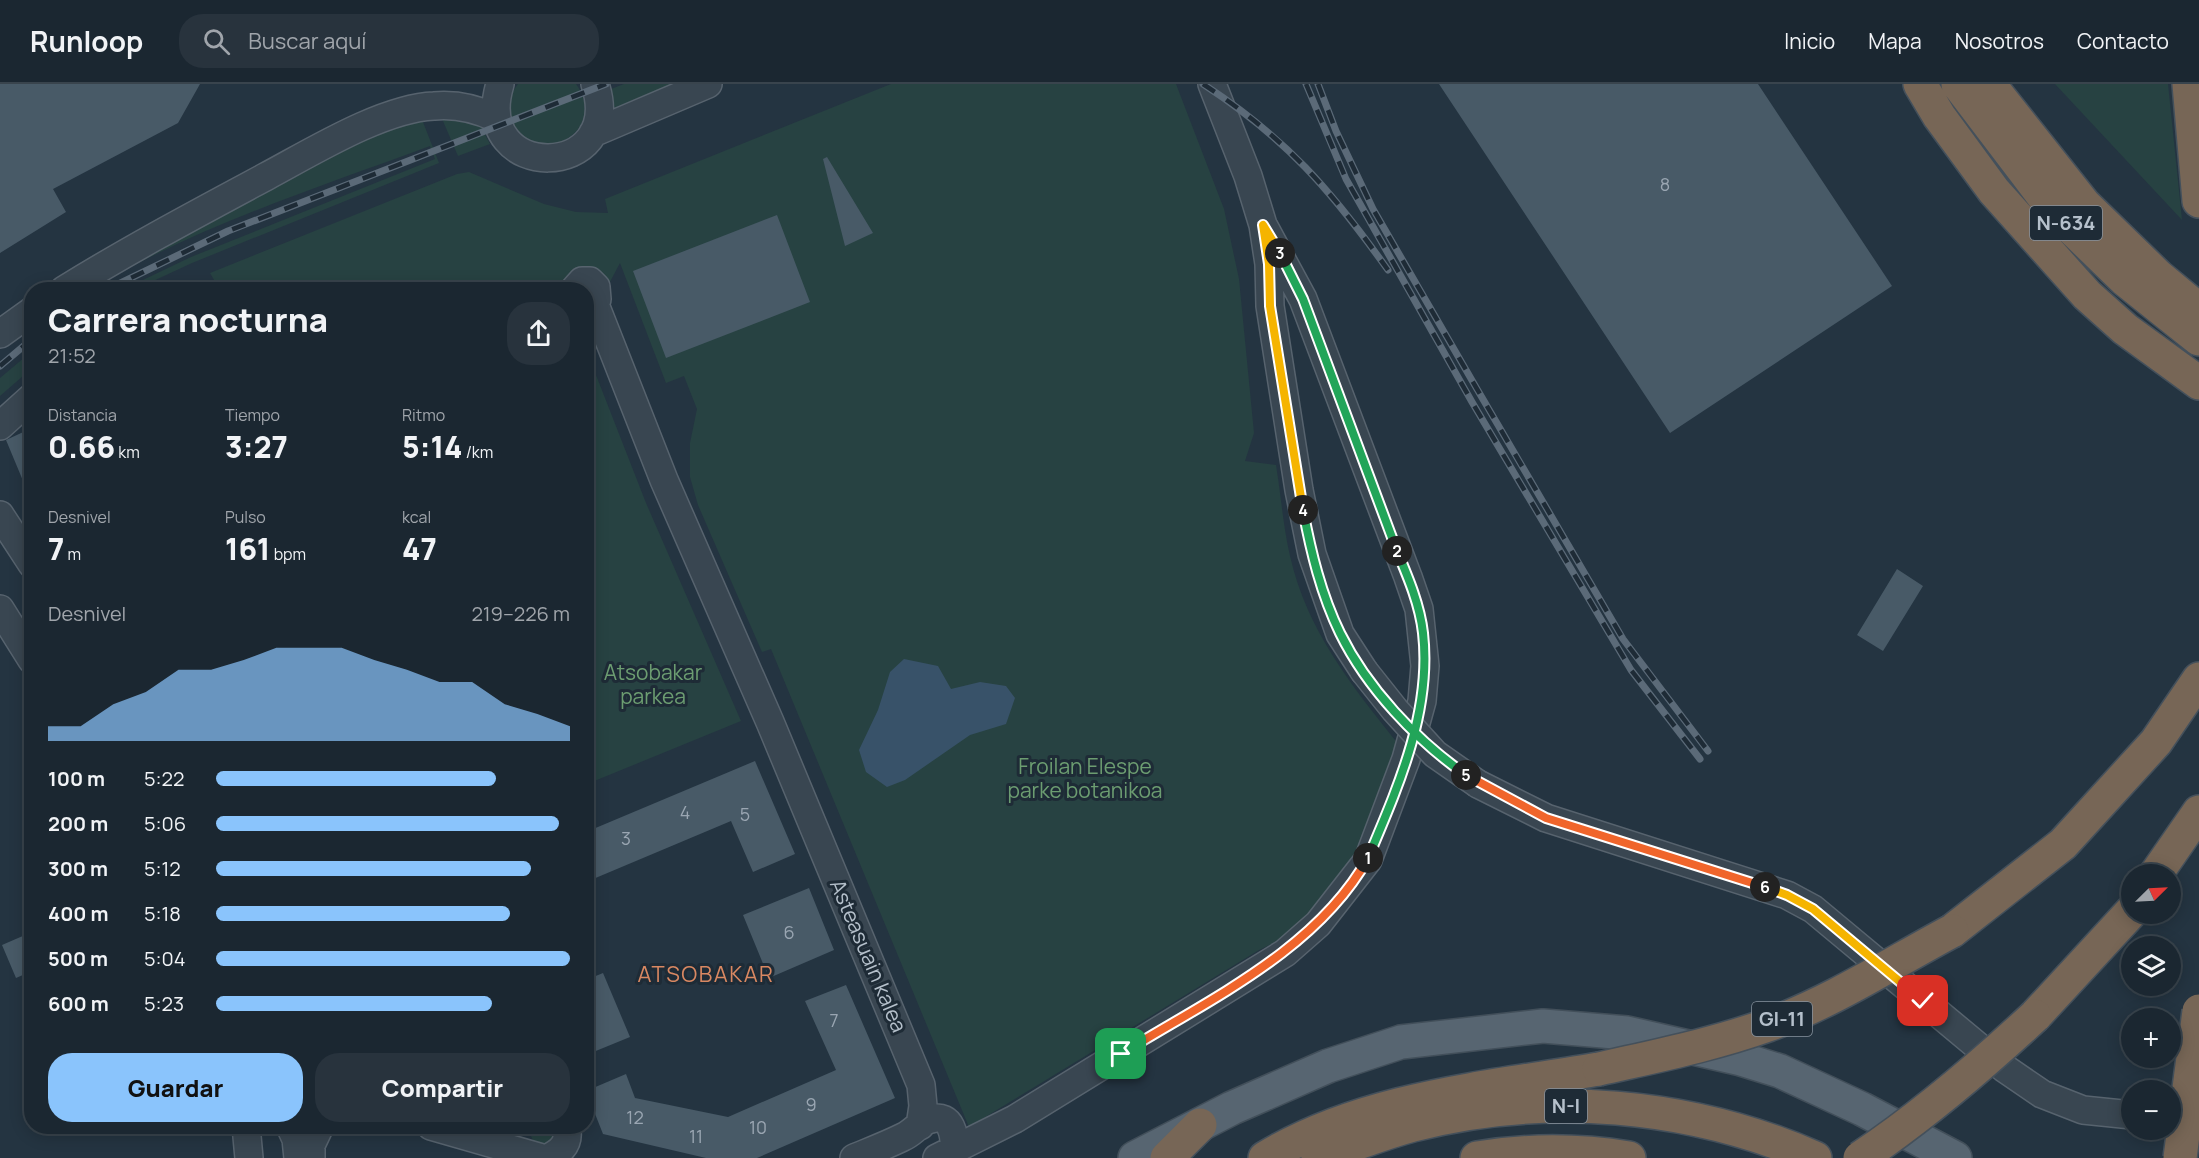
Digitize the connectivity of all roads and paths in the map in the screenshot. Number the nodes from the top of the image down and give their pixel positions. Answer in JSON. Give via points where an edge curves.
{"nodes":[{"id":1,"x":500,"y":84,"type":"edge"},
{"id":2,"x":595,"y":84,"type":"edge"},
{"id":3,"x":708,"y":84,"type":"edge"},
{"id":4,"x":1194,"y":84,"type":"edge"},
{"id":5,"x":1212,"y":84,"type":"edge"},
{"id":6,"x":1920,"y":84,"type":"edge"},
{"id":7,"x":1958,"y":84,"type":"edge"},
{"id":8,"x":1989,"y":84,"type":"edge"},
{"id":9,"x":2189,"y":84,"type":"edge"},
{"id":10,"x":496,"y":118,"type":"junction"},
{"id":11,"x":593,"y":133,"type":"junction"},
{"id":12,"x":2198,"y":189,"type":"edge"},
{"id":13,"x":1263,"y":225,"type":"junction"},
{"id":14,"x":76,"y":282,"type":"edge"},
{"id":15,"x":1270,"y":306,"type":"junction"},
{"id":16,"x":2197,"y":308,"type":"edge"},
{"id":17,"x":24,"y":317,"type":"edge"},
{"id":18,"x":594,"y":320,"type":"edge"},
{"id":19,"x":0,"y":334,"type":"edge"},
{"id":20,"x":2199,"y":339,"type":"edge"},
{"id":21,"x":2199,"y":383,"type":"edge"},
{"id":22,"x":24,"y":404,"type":"edge"},
{"id":23,"x":0,"y":426,"type":"edge"},
{"id":24,"x":0,"y":515,"type":"edge"},
{"id":25,"x":24,"y":552,"type":"edge"},
{"id":26,"x":0,"y":609,"type":"edge"},
{"id":27,"x":24,"y":647,"type":"edge"},
{"id":28,"x":2199,"y":679,"type":"edge"},
{"id":29,"x":2199,"y":812,"type":"edge"},
{"id":30,"x":2163,"y":864,"type":"edge"},
{"id":31,"x":2121,"y":923,"type":"edge"},
{"id":32,"x":2199,"y":1011,"type":"edge"},
{"id":33,"x":2199,"y":1110,"type":"edge"},
{"id":34,"x":2181,"y":1112,"type":"edge"},
{"id":35,"x":2121,"y":1114,"type":"edge"},
{"id":36,"x":1200,"y":1125,"type":"junction"},
{"id":37,"x":920,"y":1126,"type":"junction"},
{"id":38,"x":247,"y":1134,"type":"edge"},
{"id":39,"x":294,"y":1134,"type":"edge"},
{"id":40,"x":316,"y":1134,"type":"edge"},
{"id":41,"x":476,"y":1134,"type":"edge"},
{"id":42,"x":523,"y":1134,"type":"edge"},
{"id":43,"x":559,"y":1149,"type":"edge"},
{"id":44,"x":946,"y":1154,"type":"edge"},
{"id":45,"x":249,"y":1158,"type":"edge"},
{"id":46,"x":298,"y":1158,"type":"edge"},
{"id":47,"x":311,"y":1158,"type":"edge"},
{"id":48,"x":854,"y":1158,"type":"edge"},
{"id":49,"x":1135,"y":1158,"type":"edge"},
{"id":50,"x":1167,"y":1158,"type":"edge"},
{"id":51,"x":1265,"y":1158,"type":"edge"},
{"id":52,"x":1318,"y":1158,"type":"edge"},
{"id":53,"x":1477,"y":1158,"type":"edge"},
{"id":54,"x":1629,"y":1158,"type":"edge"},
{"id":55,"x":1815,"y":1158,"type":"edge"},
{"id":56,"x":1860,"y":1158,"type":"edge"},
{"id":57,"x":1955,"y":1158,"type":"edge"},
{"id":58,"x":2180,"y":1158,"type":"edge"}],
"edges":[{"from":1,"to":10,"type":"street","via":[[495,100]]},
{"from":2,"to":11,"type":"street","via":[[600,99]]},
{"from":3,"to":11,"type":"street"},
{"from":4,"to":15,"type":"street","via":[[1236,190]]},
{"from":5,"to":13,"type":"street"},
{"from":6,"to":21,"type":"highway","via":[[1994,191],[2087,296]]},
{"from":7,"to":20,"type":"highway","number":"N-634","via":[[2056,213],[2124,279]]},
{"from":8,"to":16,"type":"highway","via":[[2084,204]]},
{"from":9,"to":12,"type":"highway"},
{"from":10,"to":11,"type":"street","via":[[502,135],[515,148],[548,160],[574,152]]},
{"from":10,"to":14,"type":"street","via":[[468,108],[434,105],[401,112],[292,163]]},
{"from":13,"to":15,"type":"street"},
{"from":13,"to":44,"type":"street","via":[[1303,299],[1419,609],[1425,666],[1422,701],[1406,759],[1368,860],[1318,924],[1285,953],[1016,1119]]},
{"from":15,"to":35,"type":"street","bridge":true,"via":[[1312,554],[1340,634],[1364,671],[1435,754],[1479,784],[1546,818],[1787,895],[1813,909],[2004,1068],[2042,1094],[2083,1110]]},
{"from":17,"to":19,"type":"street"},
{"from":18,"to":37,"type":"street","name":"Asteasuain kalea","via":[[770,722],[921,1085]]},
{"from":22,"to":23,"type":"street"},
{"from":24,"to":25,"type":"street"},
{"from":26,"to":27,"type":"street"},
{"from":28,"to":51,"type":"highway","number":"GI-11","bridge":true,"via":[[2156,742],[2063,844],[1952,931],[1839,992],[1770,1024],[1704,1046],[1599,1069],[1409,1102],[1355,1118]]},
{"from":29,"to":30,"type":"highway"},
{"from":31,"to":56,"type":"highway","bridge":true,"via":[[2035,1016],[1962,1083]]},
{"from":32,"to":58,"type":"highway","bridge":true},
{"from":33,"to":34,"type":"street"},
{"from":36,"to":49,"type":"main road"},
{"from":36,"to":50,"type":"highway"},
{"from":36,"to":57,"type":"main road","via":[[1328,1066],[1401,1042],[1543,1026],[1627,1033],[1780,1071]]},
{"from":37,"to":44,"type":"street","via":[[931,1119],[951,1125],[955,1135]]},
{"from":37,"to":48,"type":"street"},
{"from":38,"to":45,"type":"street"},
{"from":39,"to":46,"type":"street"},
{"from":40,"to":47,"type":"street","via":[[310,1145]]},
{"from":41,"to":43,"type":"street"},
{"from":42,"to":43,"type":"street","via":[[524,1146]]},
{"from":52,"to":55,"type":"highway","number":"N-I","via":[[1413,1125],[1466,1114],[1571,1106],[1673,1115],[1734,1130]]},
{"from":53,"to":54,"type":"highway","number":"N-I","via":[[1574,1153]]}]}
